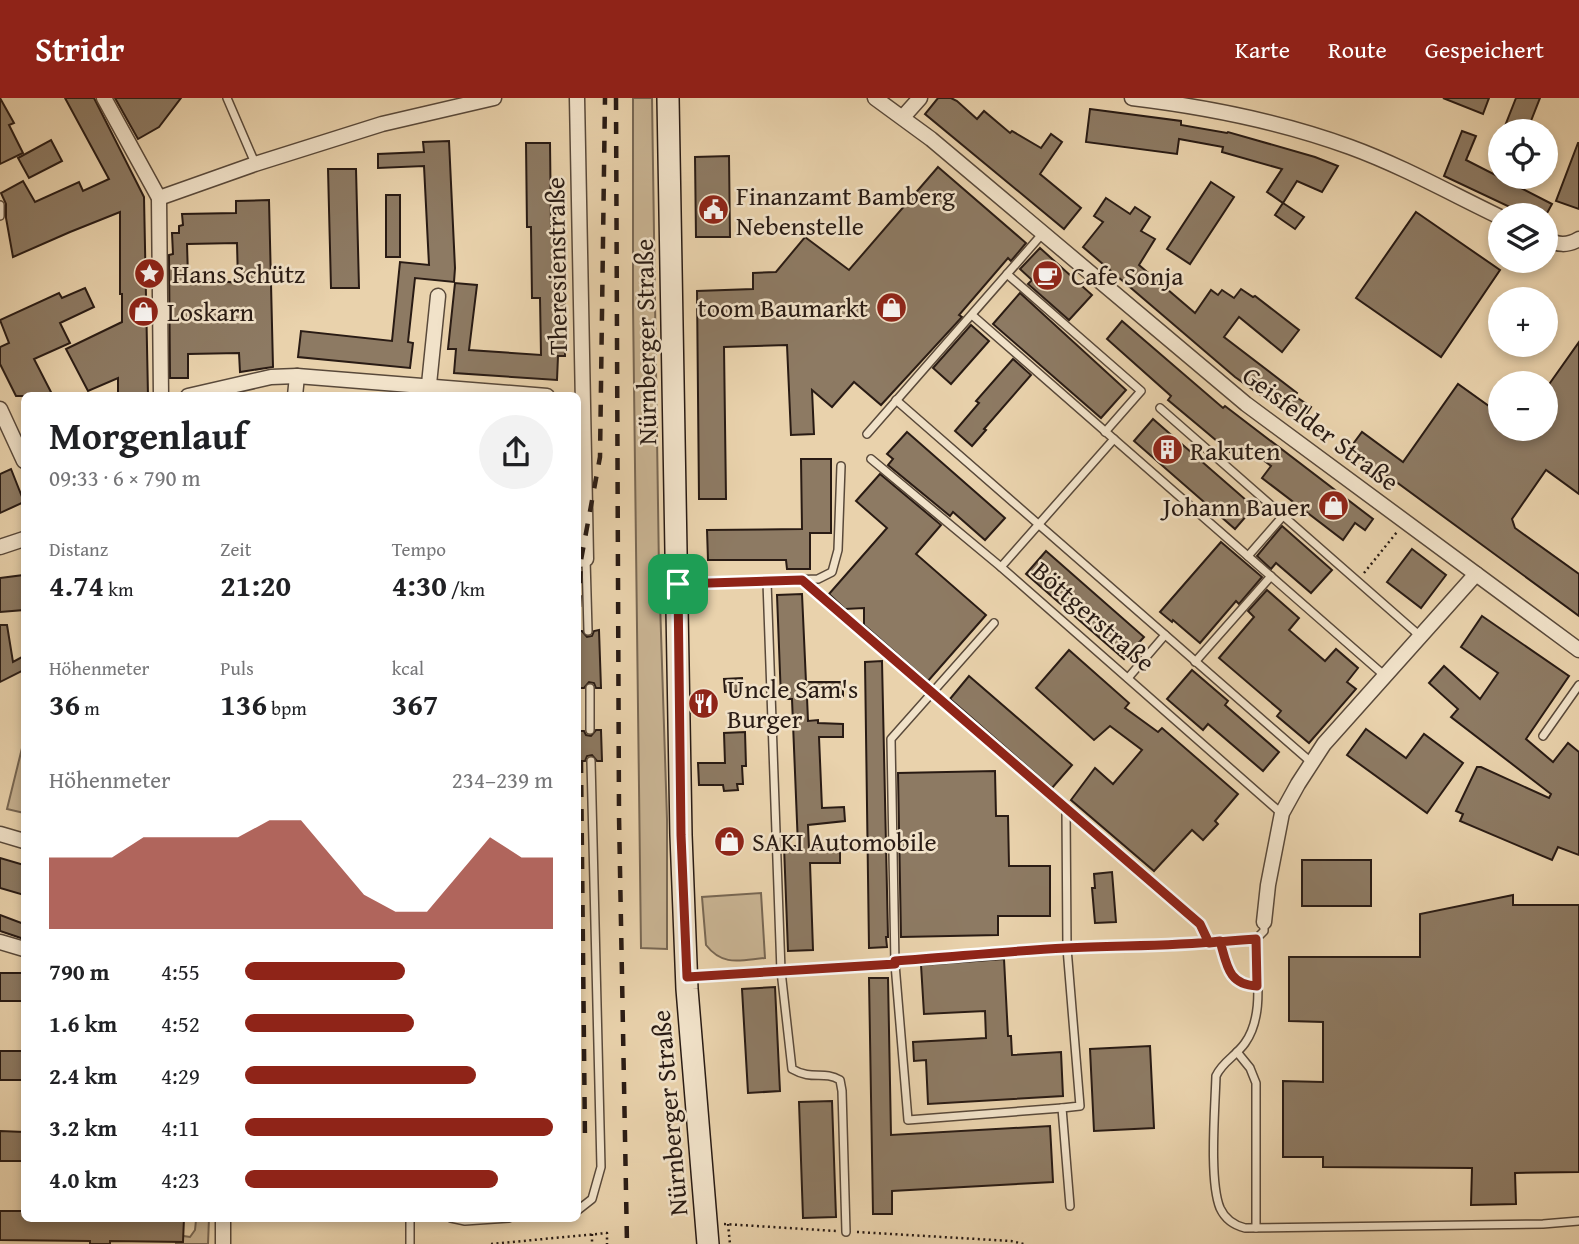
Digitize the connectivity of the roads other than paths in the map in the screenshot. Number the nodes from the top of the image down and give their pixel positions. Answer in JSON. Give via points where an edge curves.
{"nodes":[{"id":1,"x":104,"y":98,"type":"edge"},
{"id":2,"x":228,"y":98,"type":"edge"},
{"id":3,"x":494,"y":98,"type":"edge"},
{"id":4,"x":577,"y":98,"type":"edge"},
{"id":5,"x":668,"y":98,"type":"edge"},
{"id":6,"x":875,"y":98,"type":"edge"},
{"id":7,"x":920,"y":98,"type":"edge"},
{"id":8,"x":1140,"y":98,"type":"edge"},
{"id":9,"x":903,"y":117,"type":"junction"},
{"id":10,"x":255,"y":164,"type":"junction"},
{"id":11,"x":159,"y":198,"type":"junction"},
{"id":12,"x":0,"y":205,"type":"edge"},
{"id":13,"x":1488,"y":211,"type":"edge"},
{"id":14,"x":0,"y":216,"type":"edge"},
{"id":15,"x":1043,"y":233,"type":"junction"},
{"id":16,"x":1579,"y":239,"type":"edge"},
{"id":17,"x":1558,"y":243,"type":"edge"},
{"id":18,"x":1007,"y":274,"type":"junction"},
{"id":19,"x":438,"y":296,"type":"dead end"},
{"id":20,"x":972,"y":315,"type":"junction"},
{"id":21,"x":297,"y":376,"type":"junction"},
{"id":22,"x":428,"y":391,"type":"edge"},
{"id":23,"x":161,"y":392,"type":"edge"},
{"id":24,"x":205,"y":392,"type":"edge"},
{"id":25,"x":295,"y":392,"type":"edge"},
{"id":26,"x":452,"y":392,"type":"edge"},
{"id":27,"x":580,"y":392,"type":"edge"},
{"id":28,"x":897,"y":400,"type":"junction"},
{"id":29,"x":1160,"y":408,"type":"dead end"},
{"id":30,"x":0,"y":409,"type":"edge"},
{"id":31,"x":1105,"y":432,"type":"junction"},
{"id":32,"x":867,"y":434,"type":"dead end"},
{"id":33,"x":1114,"y":439,"type":"junction"},
{"id":34,"x":21,"y":454,"type":"edge"},
{"id":35,"x":871,"y":459,"type":"dead end"},
{"id":36,"x":841,"y":466,"type":"dead end"},
{"id":37,"x":581,"y":478,"type":"edge"},
{"id":38,"x":1283,"y":516,"type":"junction"},
{"id":39,"x":1039,"y":525,"type":"junction"},
{"id":40,"x":21,"y":541,"type":"edge"},
{"id":41,"x":0,"y":547,"type":"edge"},
{"id":42,"x":1248,"y":556,"type":"junction"},
{"id":43,"x":582,"y":559,"type":"edge"},
{"id":44,"x":1001,"y":568,"type":"junction"},
{"id":45,"x":1476,"y":574,"type":"junction"},
{"id":46,"x":1270,"y":576,"type":"junction"},
{"id":47,"x":802,"y":580,"type":"junction"},
{"id":48,"x":766,"y":582,"type":"junction"},
{"id":49,"x":678,"y":584,"type":"junction"},
{"id":50,"x":994,"y":623,"type":"dead end"},
{"id":51,"x":588,"y":631,"type":"dead end"},
{"id":52,"x":1165,"y":635,"type":"junction"},
{"id":53,"x":1420,"y":636,"type":"junction"},
{"id":54,"x":1579,"y":650,"type":"edge"},
{"id":55,"x":1195,"y":662,"type":"junction"},
{"id":56,"x":1385,"y":676,"type":"junction"},
{"id":57,"x":1128,"y":678,"type":"junction"},
{"id":58,"x":1579,"y":685,"type":"edge"},
{"id":59,"x":590,"y":688,"type":"dead end"},
{"id":60,"x":933,"y":694,"type":"junction"},
{"id":61,"x":590,"y":730,"type":"dead end"},
{"id":62,"x":1543,"y":736,"type":"dead end"},
{"id":63,"x":591,"y":761,"type":"dead end"},
{"id":64,"x":1312,"y":763,"type":"junction"},
{"id":65,"x":1066,"y":808,"type":"junction"},
{"id":66,"x":1282,"y":813,"type":"junction"},
{"id":67,"x":0,"y":834,"type":"edge"},
{"id":68,"x":21,"y":840,"type":"edge"},
{"id":69,"x":1264,"y":922,"type":"joint"},
{"id":70,"x":1256,"y":939,"type":"junction"},
{"id":71,"x":1220,"y":941,"type":"junction"},
{"id":72,"x":0,"y":942,"type":"edge"},
{"id":73,"x":1209,"y":943,"type":"junction"},
{"id":74,"x":1067,"y":947,"type":"junction"},
{"id":75,"x":21,"y":948,"type":"edge"},
{"id":76,"x":895,"y":962,"type":"junction"},
{"id":77,"x":781,"y":971,"type":"junction"},
{"id":78,"x":687,"y":977,"type":"junction"},
{"id":79,"x":1257,"y":986,"type":"junction"},
{"id":80,"x":1237,"y":1052,"type":"junction"},
{"id":81,"x":1062,"y":1108,"type":"junction"},
{"id":82,"x":1070,"y":1206,"type":"dead end"},
{"id":83,"x":581,"y":1208,"type":"edge"},
{"id":84,"x":1579,"y":1221,"type":"edge"},
{"id":85,"x":223,"y":1222,"type":"edge"},
{"id":86,"x":410,"y":1222,"type":"edge"},
{"id":87,"x":1256,"y":1228,"type":"junction"},
{"id":88,"x":846,"y":1232,"type":"road end"},
{"id":89,"x":707,"y":1234,"type":"edge"},
{"id":90,"x":223,"y":1244,"type":"edge"},
{"id":91,"x":410,"y":1244,"type":"edge"}],
"edges":[{"from":1,"to":11,"type":"street"},
{"from":2,"to":10,"type":"lane"},
{"from":3,"to":10,"type":"street","via":[[382,124]]},
{"from":4,"to":27,"type":"street","name":"Theresienstraße"},
{"from":5,"to":49,"type":"street","name":"Nürnberger Straße"},
{"from":6,"to":9,"type":"street","name":"Geisfelder Straße"},
{"from":7,"to":9,"type":"street"},
{"from":8,"to":13,"type":"street","via":[[1284,125],[1407,171]]},
{"from":9,"to":15,"type":"street","name":"Geisfelder Straße"},
{"from":10,"to":11,"type":"street"},
{"from":11,"to":23,"type":"street"},
{"from":12,"to":14,"type":"lane"},
{"from":15,"to":18,"type":"lane"},
{"from":15,"to":45,"type":"street","name":"Geisfelder Straße","via":[[1246,404]]},
{"from":16,"to":17,"type":"street"},
{"from":18,"to":20,"type":"lane"},
{"from":18,"to":31,"type":"lane","via":[[1141,391]]},
{"from":19,"to":22,"type":"street"},
{"from":20,"to":28,"type":"lane"},
{"from":20,"to":31,"type":"lane"},
{"from":21,"to":22,"type":"street"},
{"from":21,"to":24,"type":"street"},
{"from":21,"to":25,"type":"street"},
{"from":22,"to":26,"type":"street"},
{"from":28,"to":32,"type":"lane"},
{"from":28,"to":39,"type":"lane"},
{"from":29,"to":38,"type":"lane"},
{"from":30,"to":34,"type":"street"},
{"from":31,"to":33,"type":"lane"},
{"from":33,"to":39,"type":"lane"},
{"from":33,"to":42,"type":"lane"},
{"from":35,"to":44,"type":"lane","name":"Böttgerstraße"},
{"from":36,"to":47,"type":"lane","via":[[838,550],[832,572]]},
{"from":37,"to":43,"type":"street","name":"Theresienstraße"},
{"from":38,"to":42,"type":"lane"},
{"from":38,"to":53,"type":"lane"},
{"from":39,"to":44,"type":"lane"},
{"from":39,"to":52,"type":"lane"},
{"from":40,"to":41,"type":"street"},
{"from":42,"to":46,"type":"lane"},
{"from":43,"to":51,"type":"lane"},
{"from":44,"to":57,"type":"lane","name":"Böttgerstraße"},
{"from":45,"to":53,"type":"street"},
{"from":45,"to":54,"type":"street","name":"Geisfelder Straße"},
{"from":46,"to":55,"type":"lane"},
{"from":46,"to":56,"type":"lane"},
{"from":47,"to":48,"type":"lane"},
{"from":47,"to":60,"type":"lane"},
{"from":48,"to":49,"type":"lane"},
{"from":48,"to":77,"type":"lane"},
{"from":49,"to":78,"type":"street","name":"Nürnberger Straße"},
{"from":50,"to":60,"type":"lane"},
{"from":52,"to":55,"type":"lane"},
{"from":52,"to":57,"type":"lane"},
{"from":53,"to":56,"type":"street"},
{"from":55,"to":64,"type":"lane"},
{"from":56,"to":64,"type":"street"},
{"from":57,"to":66,"type":"lane","name":"Böttgerstraße"},
{"from":58,"to":62,"type":"lane"},
{"from":59,"to":61,"type":"lane"},
{"from":60,"to":65,"type":"lane"},
{"from":60,"to":76,"type":"lane","via":[[891,739]]},
{"from":63,"to":83,"type":"lane","via":[[601,1167],[592,1199]]},
{"from":64,"to":66,"type":"street"},
{"from":65,"to":73,"type":"lane","via":[[1200,924]]},
{"from":65,"to":74,"type":"lane"},
{"from":66,"to":69,"type":"street"},
{"from":67,"to":68,"type":"street"},
{"from":69,"to":70,"type":"lane","via":[[1264,931]]},
{"from":70,"to":71,"type":"lane","name":"Nürnberger Straße"},
{"from":70,"to":79,"type":"lane"},
{"from":71,"to":73,"type":"lane","name":"Nürnberger Straße"},
{"from":71,"to":79,"type":"lane","via":[[1235,979]]},
{"from":72,"to":75,"type":"street"},
{"from":73,"to":74,"type":"lane","name":"Nürnberger Straße"},
{"from":74,"to":76,"type":"lane","name":"Nürnberger Straße"},
{"from":74,"to":81,"type":"lane","via":[[1080,1106]]},
{"from":76,"to":77,"type":"lane","name":"Nürnberger Straße"},
{"from":76,"to":81,"type":"lane","via":[[908,1120]]},
{"from":77,"to":78,"type":"lane","name":"Nürnberger Straße"},
{"from":77,"to":88,"type":"lane","via":[[792,1069],[805,1076],[832,1075],[840,1080]]},
{"from":78,"to":89,"type":"street","name":"Nürnberger Straße"},
{"from":79,"to":80,"type":"lane","via":[[1256,1022]]},
{"from":80,"to":87,"type":"lane","via":[[1256,1083]]},
{"from":80,"to":87,"type":"lane","via":[[1216,1076],[1215,1187],[1221,1211],[1230,1222]]},
{"from":81,"to":82,"type":"lane"},
{"from":84,"to":87,"type":"lane"},
{"from":85,"to":90,"type":"street"},
{"from":86,"to":91,"type":"lane"}]}
